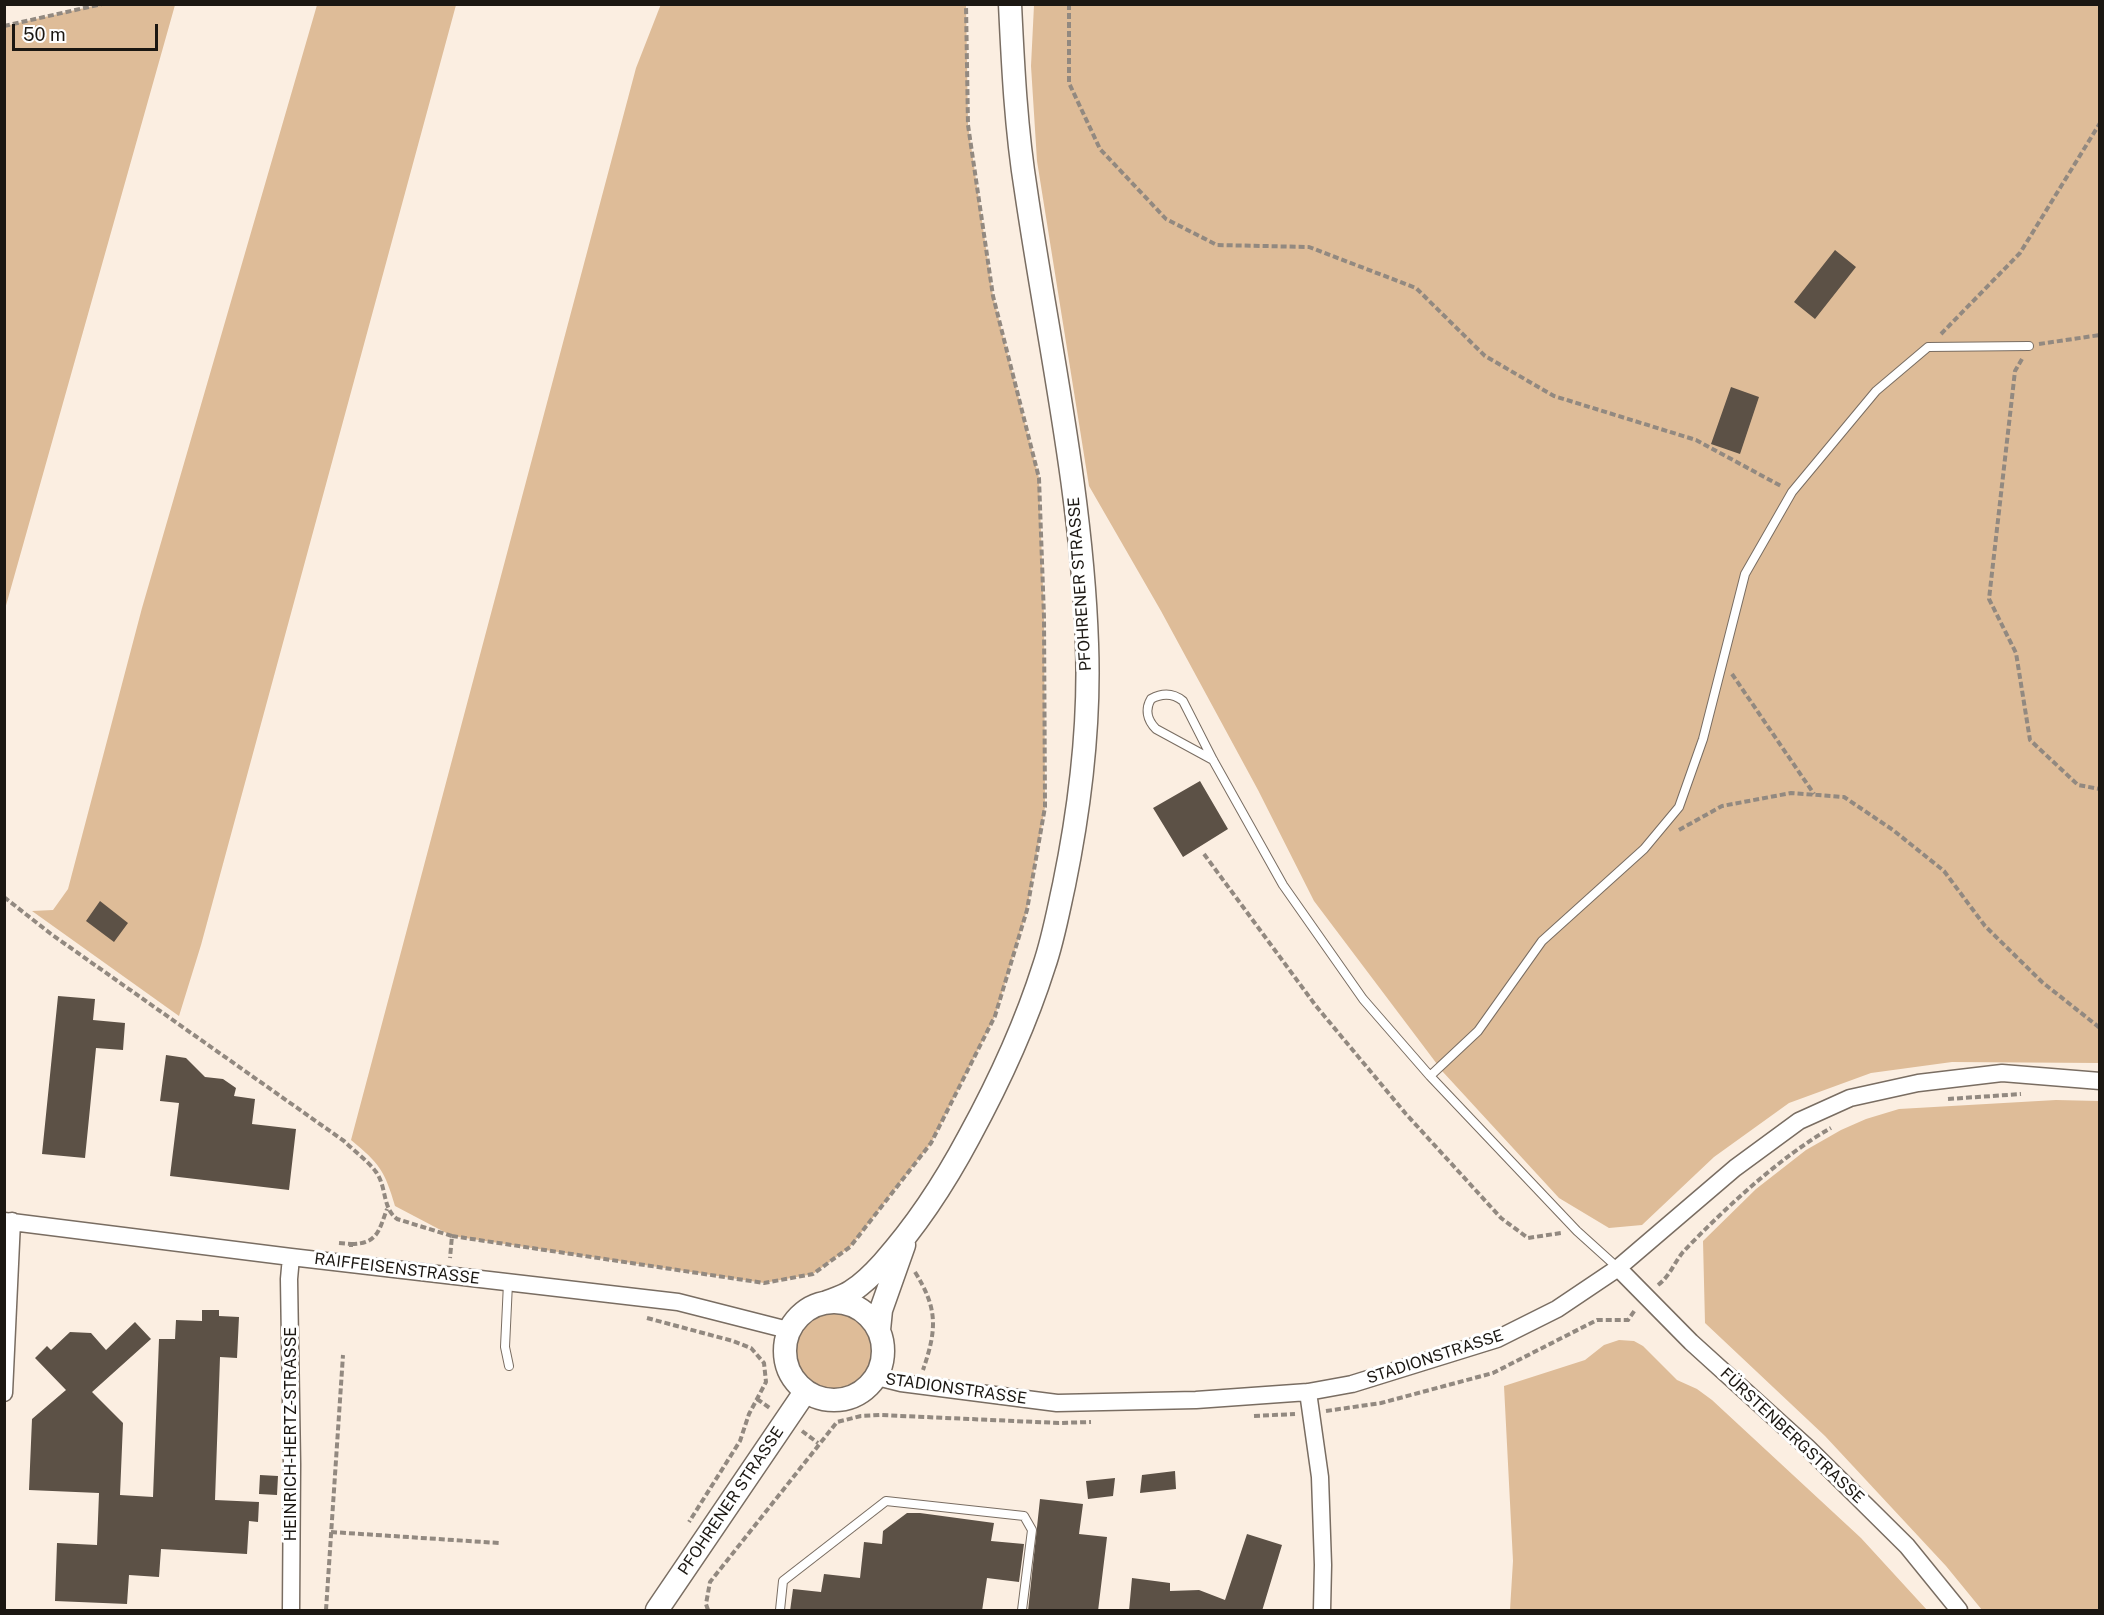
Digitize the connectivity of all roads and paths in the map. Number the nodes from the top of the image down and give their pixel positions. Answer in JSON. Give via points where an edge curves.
{"nodes":[{"id":1,"x":102,"y":4,"type":"edge"},
{"id":2,"x":966,"y":4,"type":"edge"},
{"id":3,"x":1010,"y":4,"type":"edge"},
{"id":4,"x":1069,"y":4,"type":"edge"},
{"id":5,"x":4,"y":26,"type":"edge"},
{"id":6,"x":2100,"y":123,"type":"edge"},
{"id":7,"x":2100,"y":335,"type":"edge"},
{"id":8,"x":2029,"y":346,"type":"junction"},
{"id":9,"x":1928,"y":347,"type":"junction"},
{"id":10,"x":1792,"y":492,"type":"junction"},
{"id":11,"x":1724,"y":662,"type":"junction"},
{"id":12,"x":1213,"y":760,"type":"junction"},
{"id":13,"x":2100,"y":789,"type":"edge"},
{"id":14,"x":1814,"y":795,"type":"junction"},
{"id":15,"x":1674,"y":833,"type":"dead end"},
{"id":16,"x":1204,"y":854,"type":"dead end"},
{"id":17,"x":4,"y":897,"type":"edge"},
{"id":18,"x":2100,"y":1028,"type":"edge"},
{"id":19,"x":1430,"y":1076,"type":"junction"},
{"id":20,"x":2100,"y":1081,"type":"edge"},
{"id":21,"x":2033,"y":1093,"type":"dead end"},
{"id":22,"x":1939,"y":1100,"type":"dead end"},
{"id":23,"x":1835,"y":1126,"type":"dead end"},
{"id":24,"x":387,"y":1208,"type":"junction"},
{"id":25,"x":8,"y":1221,"type":"edge"},
{"id":26,"x":1577,"y":1231,"type":"junction"},
{"id":27,"x":452,"y":1236,"type":"junction"},
{"id":28,"x":351,"y":1244,"type":"dead end"},
{"id":29,"x":903,"y":1247,"type":"junction"},
{"id":30,"x":291,"y":1257,"type":"junction"},
{"id":31,"x":1618,"y":1268,"type":"junction"},
{"id":32,"x":449,"y":1274,"type":"junction"},
{"id":33,"x":508,"y":1283,"type":"junction"},
{"id":34,"x":1644,"y":1296,"type":"junction"},
{"id":35,"x":827,"y":1302,"type":"junction"},
{"id":36,"x":641,"y":1316,"type":"dead end"},
{"id":37,"x":788,"y":1330,"type":"junction"},
{"id":38,"x":879,"y":1330,"type":"junction"},
{"id":39,"x":343,"y":1355,"type":"dead end"},
{"id":40,"x":509,"y":1366,"type":"dead end"},
{"id":41,"x":877,"y":1377,"type":"junction"},
{"id":42,"x":918,"y":1385,"type":"junction"},
{"id":43,"x":805,"y":1392,"type":"junction"},
{"id":44,"x":1308,"y":1392,"type":"junction"},
{"id":45,"x":4,"y":1393,"type":"edge"},
{"id":46,"x":1311,"y":1413,"type":"junction"},
{"id":47,"x":818,"y":1443,"type":"dead end"},
{"id":48,"x":684,"y":1531,"type":"dead end"},
{"id":49,"x":331,"y":1532,"type":"junction"},
{"id":50,"x":499,"y":1543,"type":"dead end"},
{"id":51,"x":291,"y":1611,"type":"edge"},
{"id":52,"x":326,"y":1611,"type":"edge"},
{"id":53,"x":657,"y":1611,"type":"edge"},
{"id":54,"x":708,"y":1611,"type":"edge"},
{"id":55,"x":780,"y":1611,"type":"edge"},
{"id":56,"x":1022,"y":1611,"type":"edge"},
{"id":57,"x":1322,"y":1611,"type":"edge"},
{"id":58,"x":1959,"y":1611,"type":"edge"}],
"edges":[{"from":1,"to":5,"type":"path"},
{"from":2,"to":27,"type":"path","via":[[968,125],[993,296],[1039,478],[1044,617],[1045,807],[1027,910],[995,1016],[931,1143],[850,1247],[813,1274],[764,1283]]},
{"from":3,"to":29,"type":"main road","name":"PFOHRENER STRASSE","via":[[1025,188],[1066,435],[1084,592],[1088,645],[1084,752],[1058,911],[1028,1012],[977,1124]]},
{"from":4,"to":10,"type":"path","via":[[1069,83],[1100,149],[1166,219],[1217,245],[1309,246],[1416,288],[1485,356],[1554,396],[1696,440]]},
{"from":6,"to":9,"type":"path","via":[[2020,253]]},
{"from":7,"to":8,"type":"path"},
{"from":8,"to":9,"type":"lane"},
{"from":8,"to":13,"type":"path","via":[[2015,371],[1989,598],[2016,653],[2030,740],[2078,785]]},
{"from":9,"to":10,"type":"lane","via":[[1876,392]]},
{"from":10,"to":11,"type":"lane","via":[[1745,574]]},
{"from":11,"to":14,"type":"path"},
{"from":11,"to":19,"type":"lane","via":[[1679,807],[1644,849],[1542,941],[1478,1031]]},
{"from":12,"to":12,"type":"lane","via":[[1183,701],[1166,694],[1151,699],[1147,715],[1156,729]]},
{"from":12,"to":19,"type":"lane","via":[[1283,885],[1363,999]]},
{"from":14,"to":15,"type":"path","via":[[1791,793],[1722,806]]},
{"from":14,"to":18,"type":"path","via":[[1844,797],[1936,864],[1985,926],[2042,982]]},
{"from":16,"to":26,"type":"path","via":[[1316,1006],[1500,1218],[1528,1238]]},
{"from":17,"to":24,"type":"path","via":[[344,1141],[376,1172]]},
{"from":19,"to":26,"type":"lane"},
{"from":20,"to":31,"type":"street","name":"STADIONSTRASSE","via":[[2002,1073],[1918,1083],[1850,1098],[1799,1121],[1735,1168]]},
{"from":21,"to":22,"type":"path"},
{"from":23,"to":34,"type":"path","via":[[1805,1143],[1742,1196],[1682,1254],[1663,1281]]},
{"from":24,"to":27,"type":"path","via":[[398,1220]]},
{"from":24,"to":28,"type":"path","via":[[373,1239]]},
{"from":25,"to":30,"type":"street","name":"RAIFFEISENSTRASSE"},
{"from":25,"to":45,"type":"street"},
{"from":26,"to":31,"type":"lane"},
{"from":27,"to":32,"type":"path"},
{"from":29,"to":35,"type":"main road","name":"PFOHRENER STRASSE","via":[[851,1292]]},
{"from":29,"to":38,"type":"main road","name":"PFOHRENER STRASSE","via":[[881,1310]]},
{"from":29,"to":42,"type":"path","via":[[927,1292],[932,1311],[932,1339]]},
{"from":30,"to":32,"type":"street","name":"RAIFFEISENSTRASSE"},
{"from":30,"to":51,"type":"street","name":"HEINRICH-HERTZ-STRASSE"},
{"from":31,"to":34,"type":"street","name":"FÜRSTENBERGSTRASSE"},
{"from":31,"to":44,"type":"street","name":"STADIONSTRASSE","via":[[1557,1309],[1497,1338],[1352,1384]]},
{"from":32,"to":33,"type":"street","name":"RAIFFEISENSTRASSE"},
{"from":33,"to":37,"type":"street","name":"RAIFFEISENSTRASSE","via":[[678,1302]]},
{"from":33,"to":40,"type":"lane","via":[[505,1347]]},
{"from":34,"to":46,"type":"path","via":[[1628,1320],[1597,1320],[1493,1373],[1381,1403]]},
{"from":34,"to":58,"type":"street","name":"FÜRSTENBERGSTRASSE","via":[[1907,1546]]},
{"from":35,"to":37,"type":"main road","via":[[810,1308]]},
{"from":35,"to":38,"type":"main road","via":[[843,1302],[857,1308]]},
{"from":36,"to":48,"type":"path","via":[[751,1348],[764,1364],[766,1382],[740,1442]]},
{"from":37,"to":43,"type":"main road","via":[[784,1351],[787,1367]]},
{"from":38,"to":41,"type":"main road","via":[[883,1362]]},
{"from":39,"to":49,"type":"path"},
{"from":41,"to":42,"type":"street","name":"STADIONSTRASSE"},
{"from":41,"to":43,"type":"main road","via":[[852,1398],[820,1399]]},
{"from":42,"to":44,"type":"street","name":"STADIONSTRASSE","via":[[1057,1403],[1196,1400]]},
{"from":43,"to":53,"type":"main road","name":"PFOHRENER STRASSE"},
{"from":44,"to":46,"type":"street"},
{"from":46,"to":57,"type":"street","via":[[1320,1476]]},
{"from":47,"to":54,"type":"path","via":[[710,1582]]},
{"from":49,"to":50,"type":"path"},
{"from":49,"to":52,"type":"path"},
{"from":55,"to":56,"type":"lane","via":[[783,1581],[886,1501],[1024,1516],[1032,1530]]}]}
